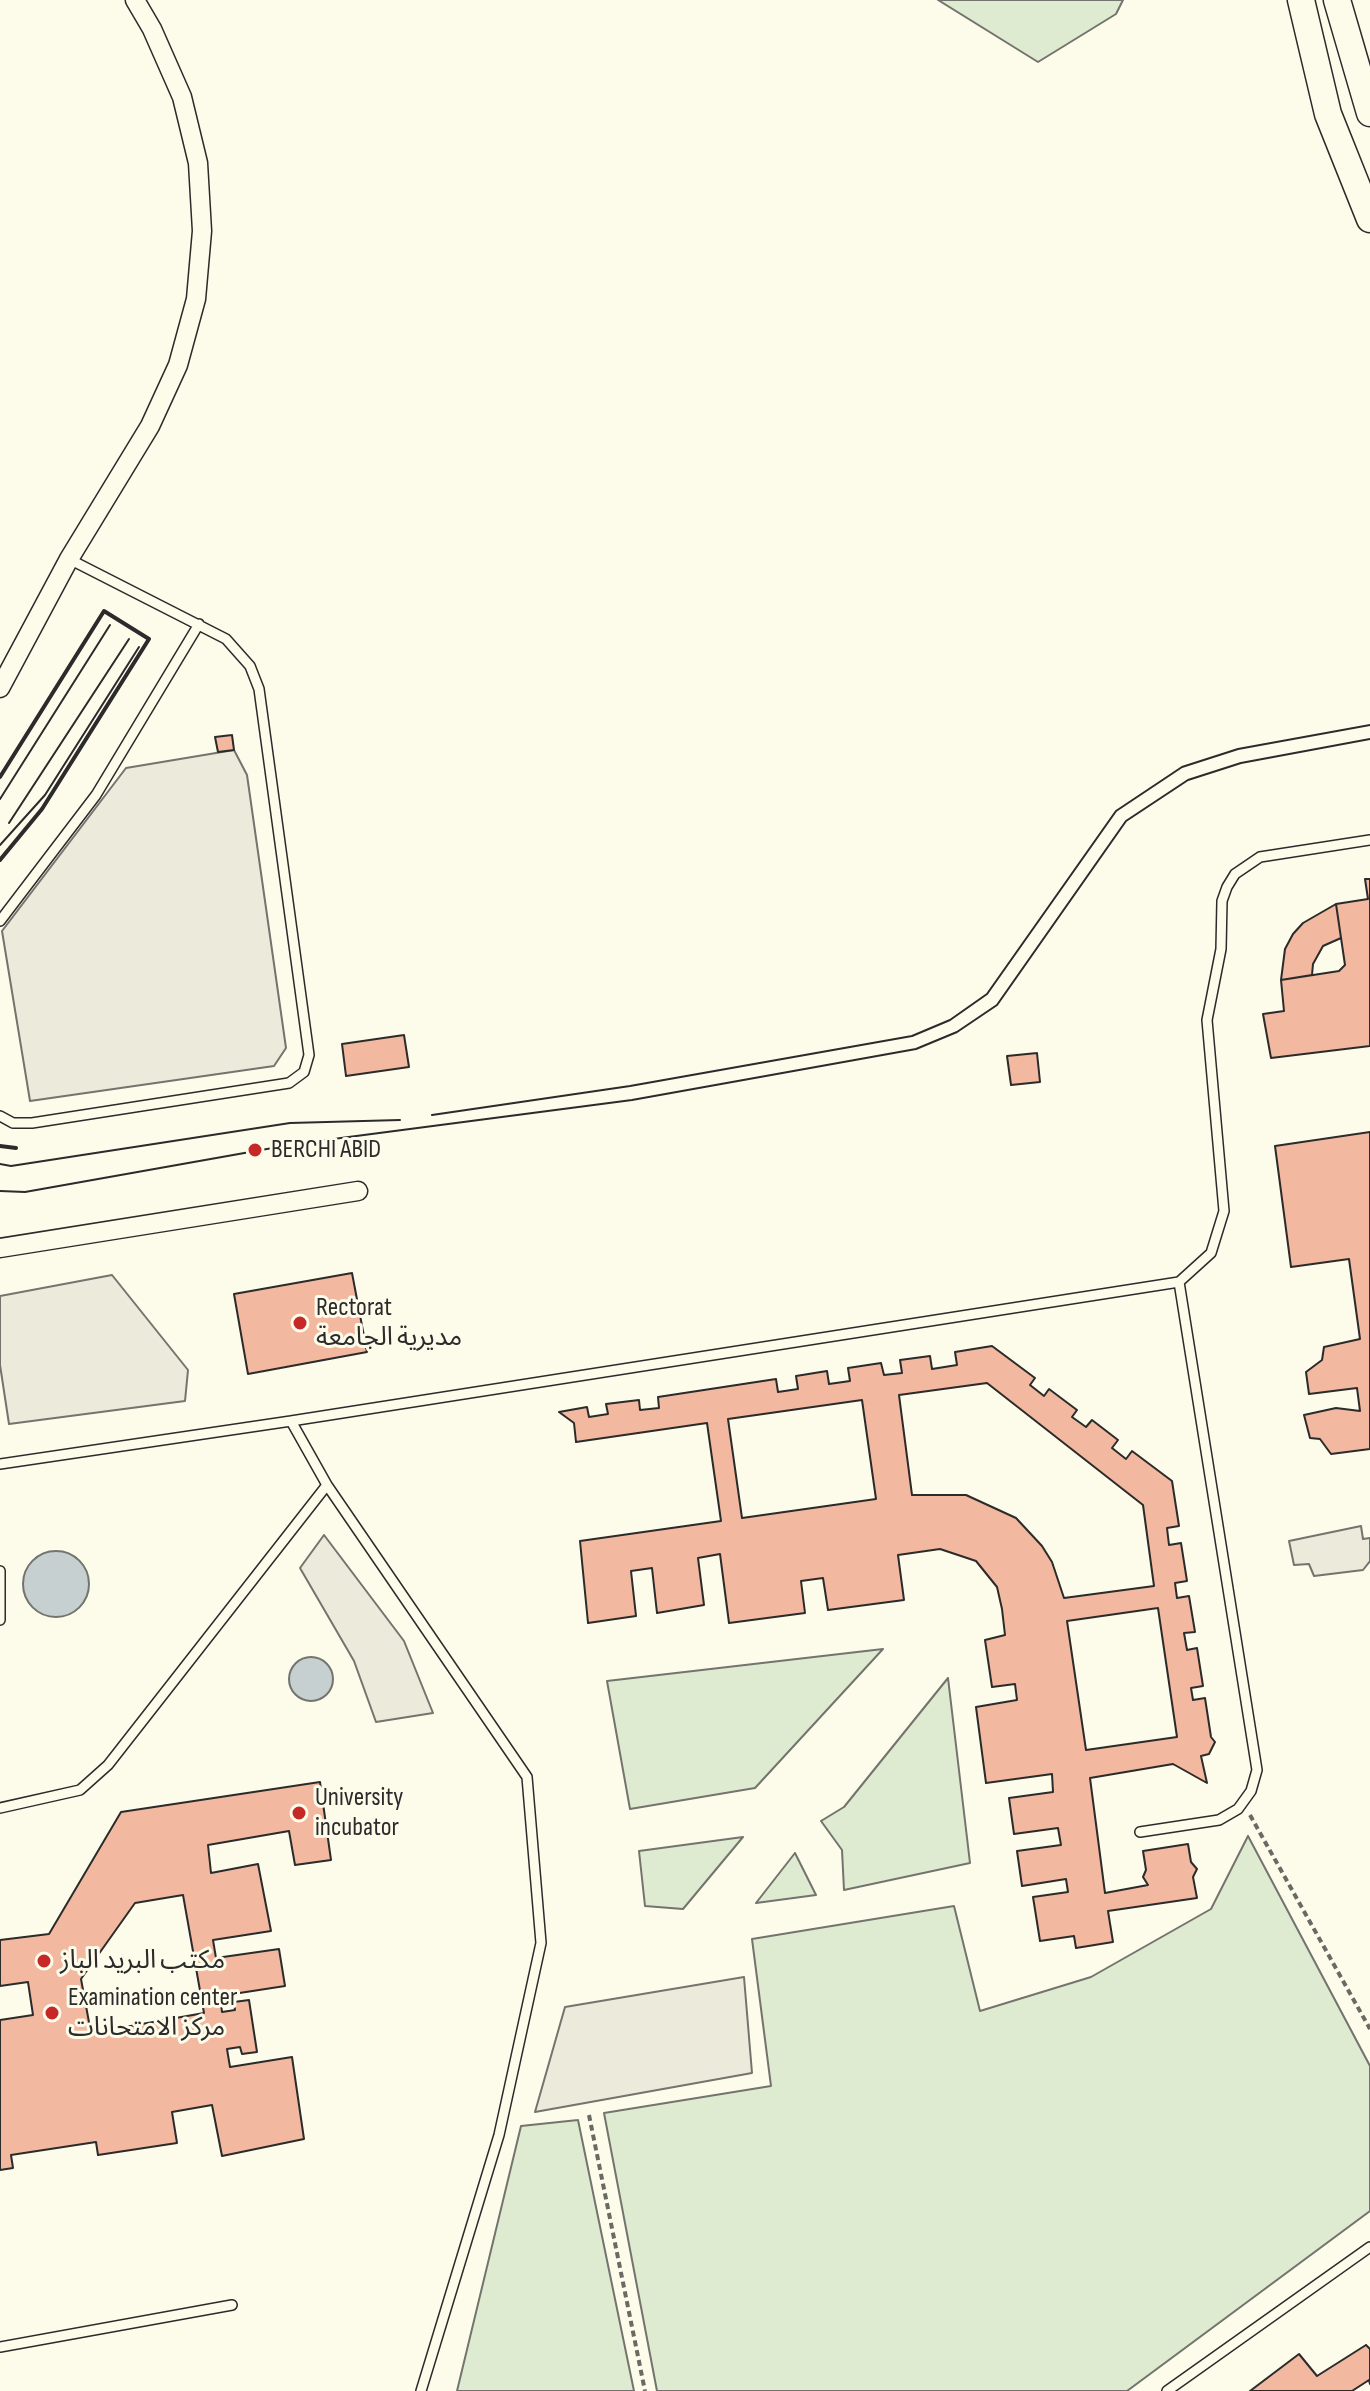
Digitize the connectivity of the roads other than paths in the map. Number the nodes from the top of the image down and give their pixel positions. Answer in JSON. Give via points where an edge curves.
{"nodes":[{"id":1,"x":135,"y":0,"type":"edge"},
{"id":2,"x":1301,"y":0,"type":"edge"},
{"id":3,"x":1337,"y":0,"type":"edge"},
{"id":4,"x":1370,"y":113,"type":"edge"},
{"id":5,"x":1370,"y":219,"type":"edge"},
{"id":6,"x":69,"y":559,"type":"junction"},
{"id":7,"x":199,"y":624,"type":"junction"},
{"id":8,"x":0,"y":688,"type":"edge"},
{"id":9,"x":1370,"y":840,"type":"edge"},
{"id":10,"x":0,"y":921,"type":"edge"},
{"id":11,"x":0,"y":1116,"type":"edge"},
{"id":12,"x":358,"y":1191,"type":"dead end"},
{"id":13,"x":0,"y":1248,"type":"edge"},
{"id":14,"x":1179,"y":1282,"type":"junction"},
{"id":15,"x":291,"y":1421,"type":"junction"},
{"id":16,"x":0,"y":1464,"type":"edge"},
{"id":17,"x":327,"y":1485,"type":"junction"},
{"id":18,"x":0,"y":1571,"type":"edge"},
{"id":19,"x":0,"y":1620,"type":"edge"},
{"id":20,"x":0,"y":1808,"type":"edge"},
{"id":21,"x":1140,"y":1832,"type":"dead end"},
{"id":22,"x":1370,"y":2247,"type":"edge"},
{"id":23,"x":232,"y":2305,"type":"dead end"},
{"id":24,"x":0,"y":2347,"type":"edge"},
{"id":25,"x":421,"y":2391,"type":"edge"},
{"id":26,"x":1167,"y":2391,"type":"edge"}],
"edges":[{"from":1,"to":6,"type":"street","via":[[182,97],[198,163],[202,231],[196,299],[178,365],[150,426]]},
{"from":2,"to":5,"type":"main road","via":[[1328,114]]},
{"from":3,"to":4,"type":"main road"},
{"from":6,"to":7,"type":"lane"},
{"from":6,"to":8,"type":"street"},
{"from":7,"to":10,"type":"lane","via":[[96,795]]},
{"from":7,"to":11,"type":"lane","via":[[243,656],[259,689],[308,1064],[289,1083],[23,1124]]},
{"from":9,"to":14,"type":"lane","via":[[1260,857],[1235,874],[1227,887],[1207,1020],[1224,1211],[1211,1253]]},
{"from":12,"to":13,"type":"street"},
{"from":14,"to":15,"type":"lane"},
{"from":14,"to":21,"type":"lane","via":[[1257,1770],[1243,1802],[1219,1820]]},
{"from":15,"to":16,"type":"lane"},
{"from":15,"to":17,"type":"lane"},
{"from":17,"to":20,"type":"lane","via":[[108,1765],[80,1790]]},
{"from":17,"to":25,"type":"lane","via":[[527,1777],[541,1943],[499,2135]]},
{"from":18,"to":19,"type":"lane"},
{"from":22,"to":26,"type":"lane"},
{"from":23,"to":24,"type":"lane"}]}
